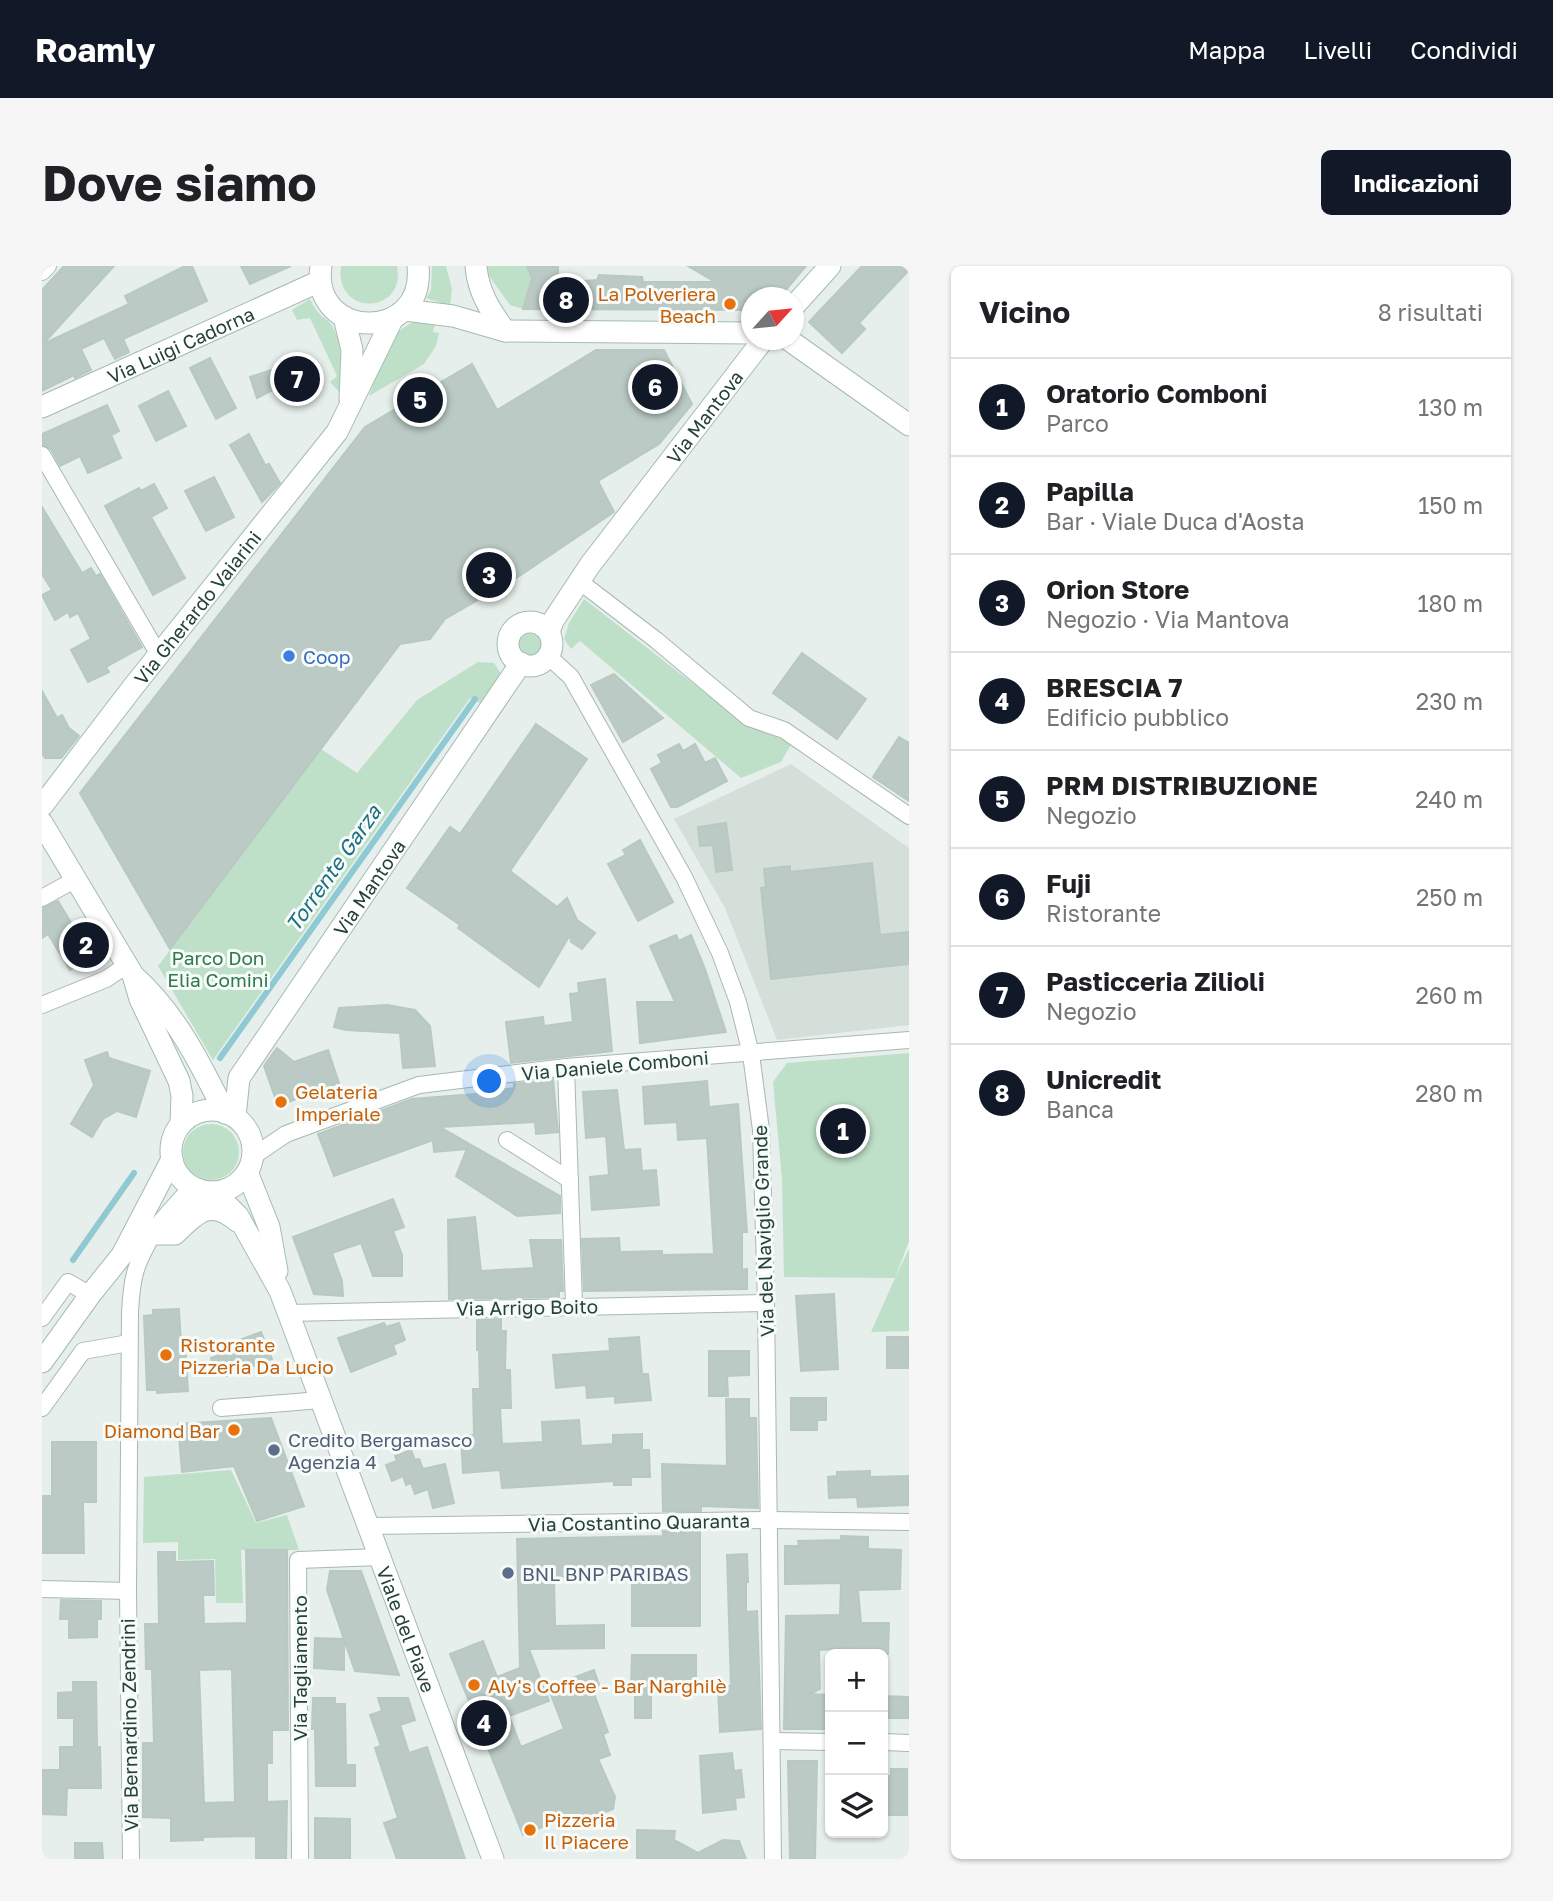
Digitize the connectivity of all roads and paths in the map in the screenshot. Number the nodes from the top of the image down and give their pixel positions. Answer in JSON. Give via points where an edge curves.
{"nodes":[{"id":1,"x":48,"y":266,"type":"edge"},
{"id":2,"x":418,"y":266,"type":"edge"},
{"id":3,"x":476,"y":266,"type":"edge"},
{"id":4,"x":830,"y":266,"type":"edge"},
{"id":5,"x":42,"y":272,"type":"edge"},
{"id":6,"x":320,"y":273,"type":"edge"},
{"id":7,"x":804,"y":294,"type":"edge"},
{"id":8,"x":399,"y":314,"type":"junction"},
{"id":9,"x":344,"y":317,"type":"junction"},
{"id":10,"x":505,"y":331,"type":"junction"},
{"id":11,"x":741,"y":334,"type":"edge"},
{"id":12,"x":756,"y":350,"type":"edge"},
{"id":13,"x":803,"y":350,"type":"edge"},
{"id":14,"x":42,"y":407,"type":"edge"},
{"id":15,"x":349,"y":408,"type":"junction"},
{"id":16,"x":909,"y":425,"type":"edge"},
{"id":17,"x":42,"y":455,"type":"edge"},
{"id":18,"x":579,"y":582,"type":"junction"},
{"id":19,"x":549,"y":632,"type":"junction"},
{"id":20,"x":159,"y":655,"type":"junction"},
{"id":21,"x":548,"y":656,"type":"junction"},
{"id":22,"x":521,"y":663,"type":"junction"},
{"id":23,"x":42,"y":806,"type":"edge"},
{"id":24,"x":909,"y":816,"type":"edge"},
{"id":25,"x":42,"y":823,"type":"edge"},
{"id":26,"x":76,"y":879,"type":"junction"},
{"id":27,"x":42,"y":898,"type":"edge"},
{"id":28,"x":130,"y":970,"type":"junction"},
{"id":29,"x":42,"y":1006,"type":"edge"},
{"id":30,"x":909,"y":1040,"type":"edge"},
{"id":31,"x":751,"y":1054,"type":"junction"},
{"id":32,"x":566,"y":1067,"type":"junction"},
{"id":33,"x":230,"y":1115,"type":"junction"},
{"id":34,"x":181,"y":1124,"type":"junction"},
{"id":35,"x":507,"y":1140,"type":"dead end"},
{"id":36,"x":172,"y":1159,"type":"junction"},
{"id":37,"x":250,"y":1164,"type":"junction"},
{"id":38,"x":570,"y":1180,"type":"junction"},
{"id":39,"x":207,"y":1191,"type":"junction"},
{"id":40,"x":246,"y":1229,"type":"junction"},
{"id":41,"x":153,"y":1234,"type":"junction"},
{"id":42,"x":122,"y":1255,"type":"junction"},
{"id":43,"x":280,"y":1291,"type":"junction"},
{"id":44,"x":90,"y":1295,"type":"junction"},
{"id":45,"x":47,"y":1301,"type":"edge"},
{"id":46,"x":766,"y":1303,"type":"junction"},
{"id":47,"x":574,"y":1306,"type":"junction"},
{"id":48,"x":288,"y":1313,"type":"junction"},
{"id":49,"x":42,"y":1318,"type":"edge"},
{"id":50,"x":129,"y":1343,"type":"junction"},
{"id":51,"x":42,"y":1362,"type":"edge"},
{"id":52,"x":321,"y":1400,"type":"junction"},
{"id":53,"x":42,"y":1408,"type":"edge"},
{"id":54,"x":221,"y":1408,"type":"dead end"},
{"id":55,"x":770,"y":1520,"type":"junction"},
{"id":56,"x":909,"y":1522,"type":"edge"},
{"id":57,"x":370,"y":1526,"type":"junction"},
{"id":58,"x":381,"y":1557,"type":"junction"},
{"id":59,"x":42,"y":1589,"type":"edge"},
{"id":60,"x":128,"y":1591,"type":"junction"},
{"id":61,"x":772,"y":1741,"type":"junction"},
{"id":62,"x":825,"y":1742,"type":"edge"},
{"id":63,"x":888,"y":1742,"type":"edge"},
{"id":64,"x":909,"y":1743,"type":"edge"},
{"id":65,"x":131,"y":1859,"type":"edge"},
{"id":66,"x":300,"y":1859,"type":"edge"},
{"id":67,"x":493,"y":1859,"type":"edge"},
{"id":68,"x":773,"y":1859,"type":"edge"}],
"edges":[{"from":1,"to":5,"type":"street"},
{"from":2,"to":8,"type":"main road","name":"Via Gherardo Vaiarini","via":[[417,288]]},
{"from":3,"to":10,"type":"main road","via":[[477,283]]},
{"from":4,"to":7,"type":"main road"},
{"from":6,"to":9,"type":"main road","via":[[328,302]]},
{"from":6,"to":14,"type":"main road","name":"Via Luigi Cadorna"},
{"from":8,"to":9,"type":"main road","via":[[368,324]]},
{"from":8,"to":10,"type":"main road","via":[[453,316]]},
{"from":8,"to":15,"type":"main road","name":"Via Gherardo Vaiarini"},
{"from":9,"to":15,"type":"main road","name":"Via Gherardo Vaiarini","via":[[352,350]]},
{"from":10,"to":11,"type":"main road"},
{"from":12,"to":18,"type":"main road","name":"Via Mantova"},
{"from":13,"to":16,"type":"main road"},
{"from":15,"to":20,"type":"main road","name":"Via Gherardo Vaiarini","via":[[337,432]]},
{"from":17,"to":20,"type":"street"},
{"from":18,"to":19,"type":"main road","name":"Via Mantova"},
{"from":18,"to":24,"type":"street","via":[[749,718],[785,730]]},
{"from":19,"to":21,"type":"main road","name":"Via Mantova","via":[[552,649]]},
{"from":19,"to":22,"type":"main road","via":[[535,622],[512,631],[509,650]]},
{"from":20,"to":23,"type":"main road","name":"Via Gherardo Vaiarini"},
{"from":21,"to":22,"type":"main road","via":[[536,665]]},
{"from":21,"to":31,"type":"street","name":"Via del Naviglio Grande","via":[[571,677],[684,877],[720,953]]},
{"from":22,"to":33,"type":"main road","name":"Via Mantova","via":[[239,1078]]},
{"from":25,"to":26,"type":"main road"},
{"from":26,"to":27,"type":"street"},
{"from":26,"to":28,"type":"main road"},
{"from":28,"to":29,"type":"street"},
{"from":28,"to":33,"type":"main road","via":[[175,1023]]},
{"from":28,"to":34,"type":"main road","via":[[179,1082]]},
{"from":30,"to":31,"type":"street","name":"Via Daniele Comboni"},
{"from":31,"to":32,"type":"street","name":"Via Daniele Comboni"},
{"from":31,"to":46,"type":"street","name":"Via del Naviglio Grande","via":[[761,1130]]},
{"from":32,"to":37,"type":"street","name":"Via Daniele Comboni","via":[[419,1085],[286,1134]]},
{"from":32,"to":38,"type":"street"},
{"from":33,"to":34,"type":"main road","via":[[201,1112]]},
{"from":33,"to":37,"type":"main road","via":[[249,1134],[253,1145]]},
{"from":34,"to":36,"type":"main road","via":[[173,1141]]},
{"from":35,"to":38,"type":"street"},
{"from":36,"to":39,"type":"main road","via":[[182,1178]]},
{"from":36,"to":42,"type":"main road"},
{"from":37,"to":39,"type":"main road","via":[[239,1182],[228,1189]]},
{"from":37,"to":43,"type":"main road","name":"Viale del Piave","via":[[269,1227]]},
{"from":38,"to":47,"type":"street"},
{"from":39,"to":40,"type":"main road","name":"Viale del Piave","via":[[227,1203]]},
{"from":39,"to":41,"type":"main road","via":[[184,1199]]},
{"from":40,"to":41,"type":"main road","via":[[229,1214],[210,1209],[198,1213],[174,1234]]},
{"from":40,"to":43,"type":"main road","name":"Viale del Piave"},
{"from":41,"to":42,"type":"main road"},
{"from":41,"to":50,"type":"street","name":"Via Bernardino Zendrini","via":[[138,1260],[132,1285]]},
{"from":42,"to":44,"type":"main road"},
{"from":43,"to":48,"type":"main road","name":"Viale del Piave"},
{"from":44,"to":45,"type":"street","via":[[68,1282]]},
{"from":44,"to":51,"type":"main road"},
{"from":45,"to":49,"type":"street"},
{"from":46,"to":47,"type":"street","name":"Via Arrigo Boito"},
{"from":46,"to":55,"type":"street","name":"Via del Naviglio Grande"},
{"from":47,"to":48,"type":"street","name":"Via Arrigo Boito"},
{"from":48,"to":52,"type":"main road","name":"Viale del Piave"},
{"from":50,"to":53,"type":"street","via":[[83,1351]]},
{"from":50,"to":60,"type":"street","name":"Via Bernardino Zendrini"},
{"from":52,"to":54,"type":"street"},
{"from":52,"to":57,"type":"main road","name":"Viale del Piave"},
{"from":55,"to":56,"type":"street","name":"Via Costantino Quaranta"},
{"from":55,"to":57,"type":"street","name":"Via Costantino Quaranta"},
{"from":55,"to":61,"type":"street","name":"Via del Naviglio Grande"},
{"from":57,"to":58,"type":"main road","name":"Viale del Piave"},
{"from":58,"to":66,"type":"street","name":"Via Tagliamento","via":[[298,1560]]},
{"from":58,"to":67,"type":"main road","name":"Viale del Piave"},
{"from":59,"to":60,"type":"street","name":"Via Bernardino Zendrini"},
{"from":60,"to":65,"type":"street","name":"Via Bernardino Zendrini"},
{"from":61,"to":62,"type":"street"},
{"from":61,"to":68,"type":"street","name":"Via del Naviglio Grande"},
{"from":63,"to":64,"type":"street"}]}
